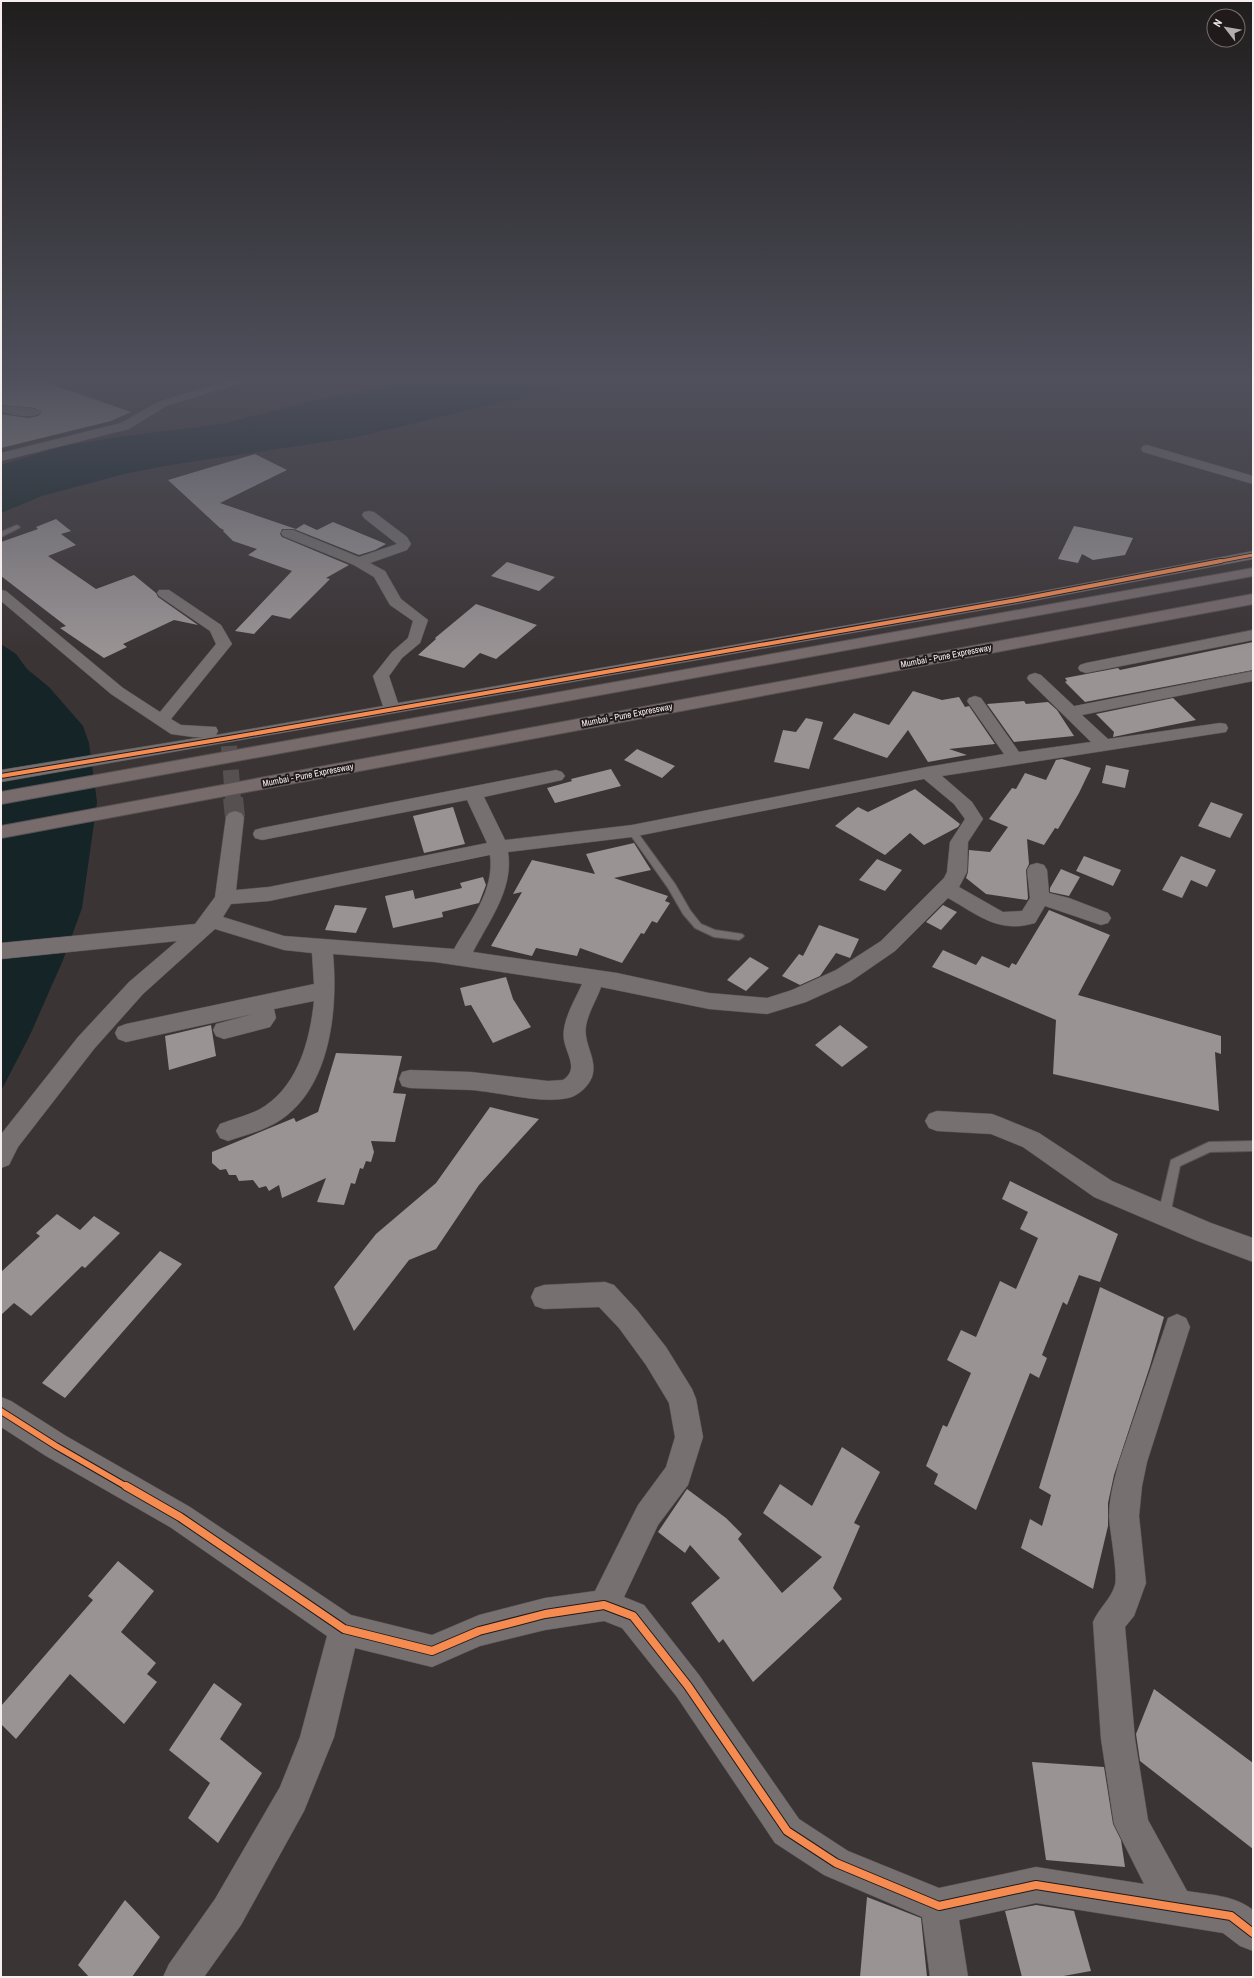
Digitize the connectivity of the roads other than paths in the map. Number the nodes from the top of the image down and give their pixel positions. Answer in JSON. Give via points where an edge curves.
{"nodes":[{"id":1,"x":1213,"y":468,"type":"edge"},
{"id":2,"x":1253,"y":480,"type":"edge"},
{"id":3,"x":369,"y":515,"type":"dead end"},
{"id":4,"x":17,"y":527,"type":"dead end"},
{"id":5,"x":288,"y":533,"type":"dead end"},
{"id":6,"x":1,"y":535,"type":"edge"},
{"id":7,"x":1253,"y":556,"type":"edge"},
{"id":8,"x":359,"y":562,"type":"junction"},
{"id":9,"x":1253,"y":572,"type":"edge"},
{"id":10,"x":164,"y":592,"type":"dead end"},
{"id":11,"x":1,"y":594,"type":"edge"},
{"id":12,"x":1253,"y":599,"type":"edge"},
{"id":13,"x":1253,"y":635,"type":"edge"},
{"id":14,"x":1086,"y":668,"type":"dead end"},
{"id":15,"x":1253,"y":676,"type":"edge"},
{"id":16,"x":1036,"y":678,"type":"dead end"},
{"id":17,"x":975,"y":701,"type":"dead end"},
{"id":18,"x":392,"y":708,"type":"junction"},
{"id":19,"x":1071,"y":712,"type":"junction"},
{"id":20,"x":162,"y":720,"type":"junction"},
{"id":21,"x":1220,"y":728,"type":"dead end"},
{"id":22,"x":229,"y":742,"type":"junction"},
{"id":23,"x":1104,"y":745,"type":"junction"},
{"id":24,"x":1015,"y":758,"type":"junction"},
{"id":25,"x":927,"y":773,"type":"junction"},
{"id":26,"x":1,"y":776,"type":"edge"},
{"id":27,"x":556,"y":776,"type":"dead end"},
{"id":28,"x":473,"y":793,"type":"junction"},
{"id":29,"x":1,"y":798,"type":"edge"},
{"id":30,"x":235,"y":817,"type":"tunnel mouth"},
{"id":31,"x":632,"y":831,"type":"junction"},
{"id":32,"x":1,"y":832,"type":"edge"},
{"id":33,"x":262,"y":834,"type":"dead end"},
{"id":34,"x":498,"y":848,"type":"junction"},
{"id":35,"x":1037,"y":870,"type":"dead end"},
{"id":36,"x":946,"y":888,"type":"junction"},
{"id":37,"x":225,"y":898,"type":"junction"},
{"id":38,"x":1040,"y":898,"type":"junction"},
{"id":39,"x":1101,"y":918,"type":"dead end"},
{"id":40,"x":206,"y":925,"type":"junction"},
{"id":41,"x":739,"y":936,"type":"dead end"},
{"id":42,"x":322,"y":946,"type":"junction"},
{"id":43,"x":1,"y":951,"type":"edge"},
{"id":44,"x":459,"y":958,"type":"junction"},
{"id":45,"x":594,"y":979,"type":"junction"},
{"id":46,"x":325,"y":990,"type":"junction"},
{"id":47,"x":262,"y":1004,"type":"junction"},
{"id":48,"x":224,"y":1030,"type":"dead end"},
{"id":49,"x":126,"y":1033,"type":"dead end"},
{"id":50,"x":410,"y":1080,"type":"dead end"},
{"id":51,"x":937,"y":1121,"type":"dead end"},
{"id":52,"x":228,"y":1131,"type":"dead end"},
{"id":53,"x":1253,"y":1146,"type":"edge"},
{"id":54,"x":1,"y":1158,"type":"edge"},
{"id":55,"x":1164,"y":1215,"type":"junction"},
{"id":56,"x":1253,"y":1250,"type":"edge"},
{"id":57,"x":544,"y":1297,"type":"dead end"},
{"id":58,"x":1176,"y":1327,"type":"dead end"},
{"id":59,"x":1,"y":1411,"type":"edge"},
{"id":60,"x":604,"y":1605,"type":"junction"},
{"id":61,"x":344,"y":1629,"type":"junction"},
{"id":62,"x":939,"y":1906,"type":"junction"},
{"id":63,"x":1176,"y":1907,"type":"junction"},
{"id":64,"x":1253,"y":1933,"type":"edge"},
{"id":65,"x":182,"y":1977,"type":"edge"},
{"id":66,"x":949,"y":1977,"type":"edge"}],
"edges":[{"from":1,"to":2,"type":"street"},
{"from":3,"to":8,"type":"street","via":[[404,544],[402,547]]},
{"from":4,"to":6,"type":"lane"},
{"from":5,"to":8,"type":"street"},
{"from":7,"to":18,"type":"street"},
{"from":8,"to":18,"type":"street","via":[[380,574],[396,602],[421,620],[415,640],[397,655],[381,676]]},
{"from":9,"to":29,"type":"highway"},
{"from":10,"to":20,"type":"street","via":[[216,628],[224,644]]},
{"from":11,"to":20,"type":"street","via":[[117,691]]},
{"from":12,"to":32,"type":"highway","name":"Mumbai - Pune Expressway"},
{"from":13,"to":14,"type":"street"},
{"from":15,"to":19,"type":"street"},
{"from":16,"to":19,"type":"street"},
{"from":17,"to":24,"type":"street"},
{"from":18,"to":22,"type":"street"},
{"from":19,"to":23,"type":"street"},
{"from":20,"to":22,"type":"street","via":[[177,730],[220,732]]},
{"from":21,"to":23,"type":"street"},
{"from":22,"to":26,"type":"street","via":[[167,747]]},
{"from":23,"to":24,"type":"street"},
{"from":24,"to":25,"type":"street"},
{"from":25,"to":31,"type":"street"},
{"from":25,"to":36,"type":"street","via":[[964,804],[974,819],[959,842],[957,872]]},
{"from":27,"to":28,"type":"street"},
{"from":28,"to":33,"type":"street"},
{"from":28,"to":34,"type":"street"},
{"from":30,"to":37,"type":"street"},
{"from":31,"to":34,"type":"street"},
{"from":31,"to":41,"type":"lane","via":[[698,926],[714,933]]},
{"from":34,"to":37,"type":"street","via":[[269,894]]},
{"from":34,"to":44,"type":"street","via":[[499,877],[494,896]]},
{"from":35,"to":38,"type":"street"},
{"from":36,"to":38,"type":"street","via":[[998,918],[1010,920],[1028,918]]},
{"from":36,"to":45,"type":"street","via":[[888,946],[843,976],[799,996],[768,1006],[709,1001],[617,981]]},
{"from":37,"to":40,"type":"street"},
{"from":38,"to":39,"type":"street","via":[[1062,903]]},
{"from":40,"to":42,"type":"street","via":[[284,943]]},
{"from":40,"to":43,"type":"street"},
{"from":40,"to":54,"type":"street","via":[[136,988],[86,1043],[10,1140]]},
{"from":42,"to":44,"type":"street"},
{"from":42,"to":46,"type":"street"},
{"from":44,"to":45,"type":"street"},
{"from":45,"to":50,"type":"street","via":[[576,1026],[575,1040],[583,1066],[581,1076],[567,1089],[548,1090],[470,1081]]},
{"from":46,"to":47,"type":"street"},
{"from":46,"to":52,"type":"street","via":[[321,1030],[296,1093],[274,1113]]},
{"from":47,"to":48,"type":"street","via":[[265,1018],[262,1021]]},
{"from":47,"to":49,"type":"street"},
{"from":51,"to":55,"type":"street","via":[[992,1124],[1031,1140],[1103,1189]]},
{"from":53,"to":55,"type":"lane","via":[[1209,1147],[1175,1163]]},
{"from":55,"to":56,"type":"street"},
{"from":57,"to":60,"type":"street","via":[[605,1294],[656,1356],[682,1399],[689,1437],[678,1475],[648,1515]]},
{"from":58,"to":63,"type":"street","via":[[1127,1486],[1124,1516],[1131,1583],[1123,1605],[1109,1622],[1118,1739],[1130,1824]]},
{"from":59,"to":61,"type":"street","via":[[56,1446],[180,1517]]},
{"from":60,"to":61,"type":"street","via":[[545,1614],[479,1631],[432,1651]]},
{"from":60,"to":62,"type":"street","via":[[634,1616],[688,1686],[787,1831],[836,1863]]},
{"from":61,"to":65,"type":"street","via":[[317,1737],[292,1799],[228,1912]]},
{"from":62,"to":63,"type":"street","via":[[1036,1885]]},
{"from":62,"to":66,"type":"street"},
{"from":63,"to":64,"type":"street","via":[[1231,1916]]}]}
